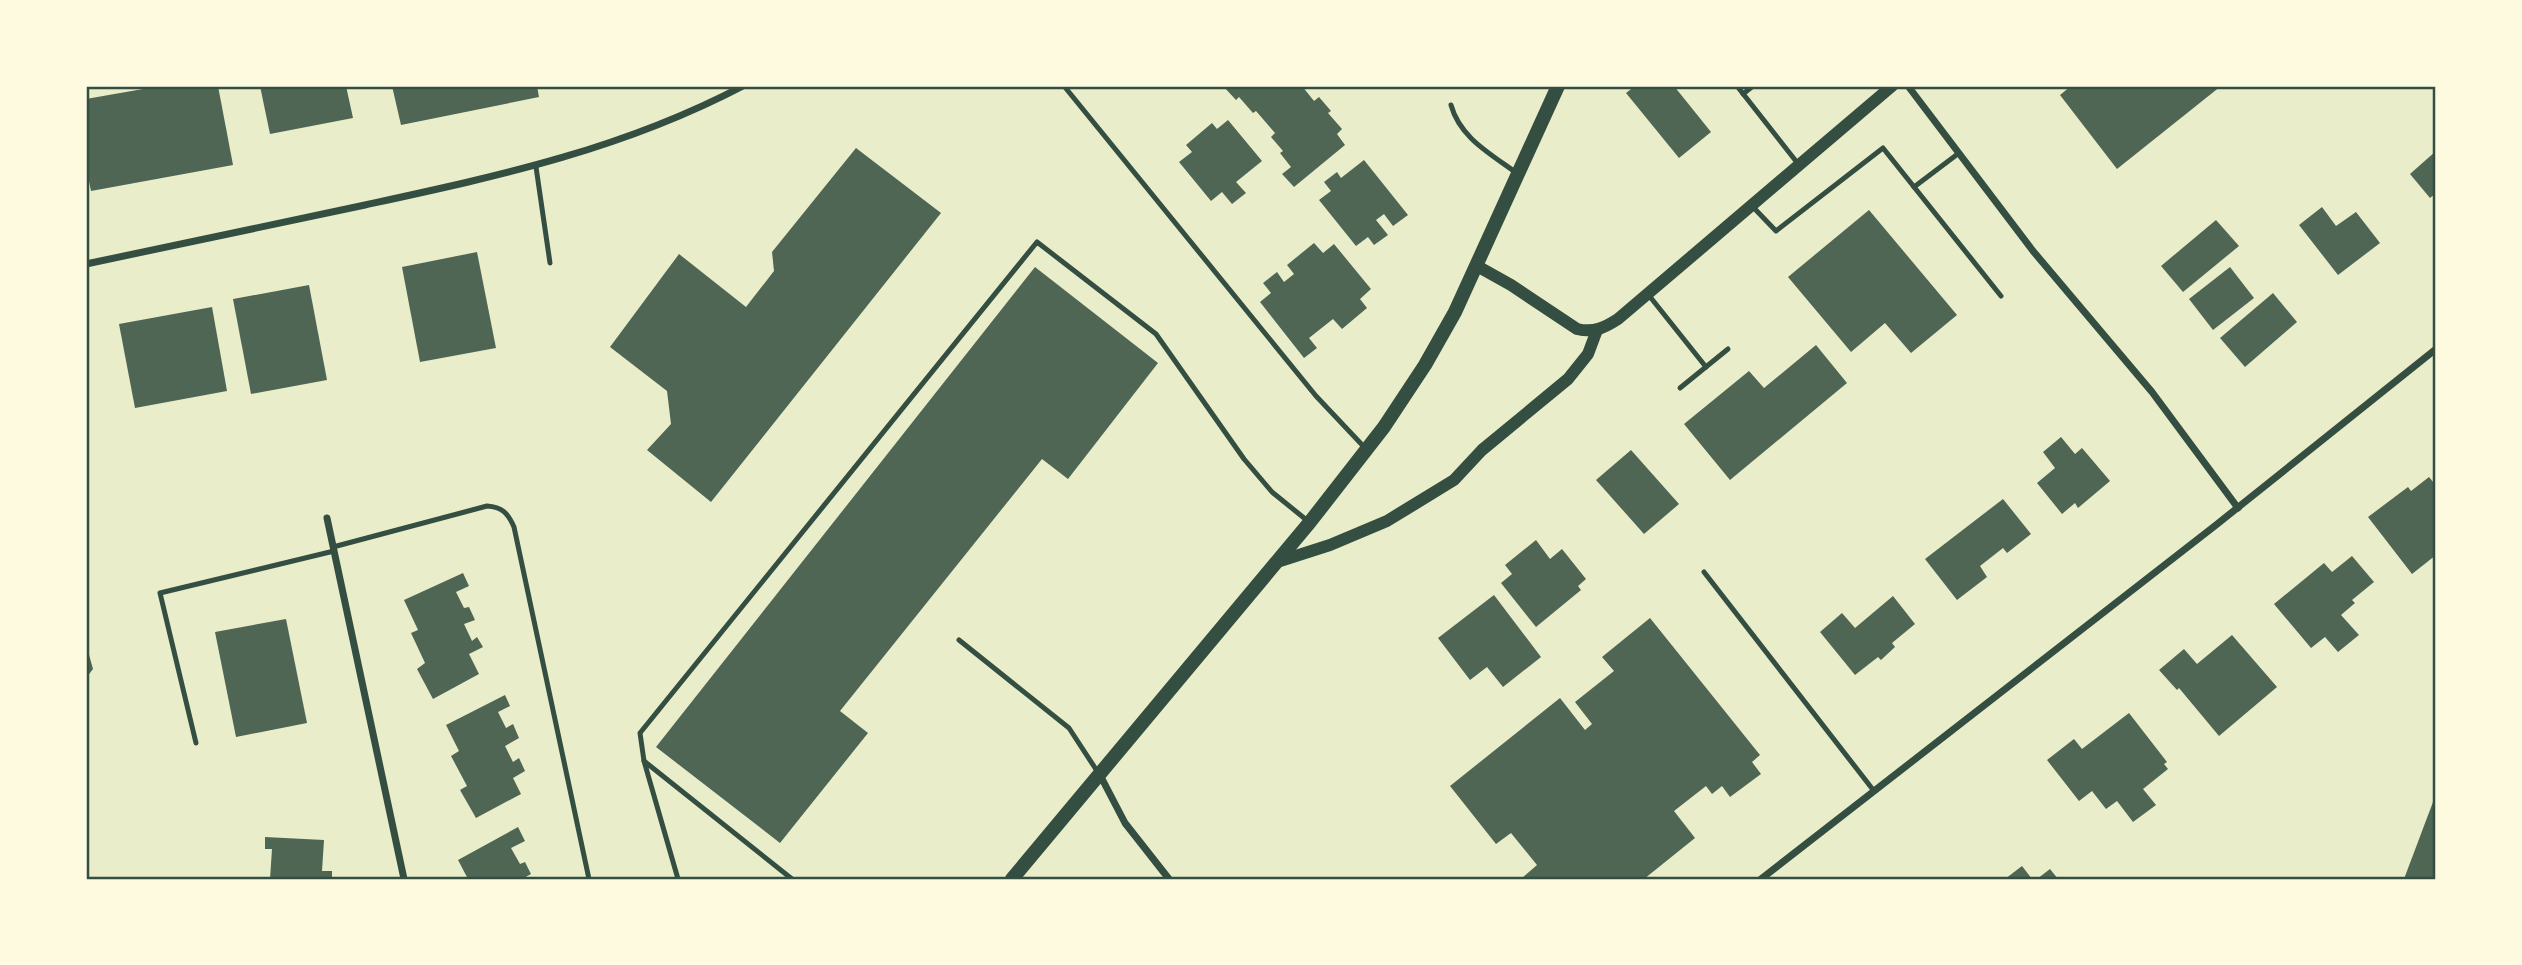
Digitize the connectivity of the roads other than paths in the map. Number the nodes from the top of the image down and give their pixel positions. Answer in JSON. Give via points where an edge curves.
{"nodes":[{"id":1,"x":743,"y":86,"type":"edge"},
{"id":2,"x":1064,"y":86,"type":"edge"},
{"id":3,"x":1558,"y":86,"type":"edge"},
{"id":4,"x":1737,"y":86,"type":"edge"},
{"id":5,"x":1753,"y":86,"type":"edge"},
{"id":6,"x":1892,"y":86,"type":"edge"},
{"id":7,"x":1908,"y":86,"type":"edge"},
{"id":8,"x":1743,"y":94,"type":"junction"},
{"id":9,"x":1451,"y":105,"type":"dead end"},
{"id":10,"x":1959,"y":153,"type":"junction"},
{"id":11,"x":1799,"y":165,"type":"junction"},
{"id":12,"x":536,"y":167,"type":"junction"},
{"id":13,"x":1518,"y":174,"type":"junction"},
{"id":14,"x":1914,"y":187,"type":"junction"},
{"id":15,"x":1752,"y":206,"type":"junction"},
{"id":16,"x":550,"y":263,"type":"dead end"},
{"id":17,"x":86,"y":264,"type":"edge"},
{"id":18,"x":1477,"y":266,"type":"junction"},
{"id":19,"x":1647,"y":293,"type":"junction"},
{"id":20,"x":2001,"y":296,"type":"dead end"},
{"id":21,"x":1598,"y":330,"type":"junction"},
{"id":22,"x":1728,"y":349,"type":"dead end"},
{"id":23,"x":2436,"y":349,"type":"edge"},
{"id":24,"x":1706,"y":367,"type":"junction"},
{"id":25,"x":1681,"y":388,"type":"dead end"},
{"id":26,"x":1367,"y":450,"type":"junction"},
{"id":27,"x":2238,"y":508,"type":"junction"},
{"id":28,"x":327,"y":518,"type":"dead end"},
{"id":29,"x":1310,"y":522,"type":"junction"},
{"id":30,"x":334,"y":549,"type":"junction"},
{"id":31,"x":1277,"y":562,"type":"junction"},
{"id":32,"x":1703,"y":572,"type":"dead end"},
{"id":33,"x":959,"y":640,"type":"dead end"},
{"id":34,"x":196,"y":743,"type":"dead end"},
{"id":35,"x":644,"y":761,"type":"junction"},
{"id":36,"x":1100,"y":775,"type":"junction"},
{"id":37,"x":1874,"y":791,"type":"junction"},
{"id":38,"x":404,"y":879,"type":"edge"},
{"id":39,"x":589,"y":879,"type":"edge"},
{"id":40,"x":678,"y":879,"type":"edge"},
{"id":41,"x":792,"y":879,"type":"edge"},
{"id":42,"x":1012,"y":879,"type":"edge"},
{"id":43,"x":1169,"y":879,"type":"edge"},
{"id":44,"x":1761,"y":879,"type":"edge"}],
"edges":[{"from":1,"to":12,"type":"street","via":[[638,134]]},
{"from":2,"to":26,"type":"lane","via":[[1316,396]]},
{"from":3,"to":13,"type":"main road"},
{"from":4,"to":8,"type":"lane"},
{"from":5,"to":8,"type":"lane"},
{"from":6,"to":11,"type":"street"},
{"from":7,"to":10,"type":"street"},
{"from":8,"to":11,"type":"lane"},
{"from":9,"to":13,"type":"lane","via":[[1467,136]]},
{"from":10,"to":14,"type":"lane"},
{"from":10,"to":27,"type":"street","via":[[2033,251],[2152,392]]},
{"from":11,"to":15,"type":"street"},
{"from":12,"to":16,"type":"lane"},
{"from":12,"to":17,"type":"street"},
{"from":13,"to":18,"type":"main road"},
{"from":14,"to":15,"type":"lane","via":[[1883,148],[1776,231]]},
{"from":14,"to":20,"type":"lane"},
{"from":15,"to":19,"type":"street"},
{"from":18,"to":21,"type":"street","via":[[1577,329]]},
{"from":18,"to":26,"type":"main road","via":[[1425,365]]},
{"from":19,"to":21,"type":"street"},
{"from":19,"to":24,"type":"lane"},
{"from":21,"to":31,"type":"street","via":[[1588,354],[1568,379],[1447,484],[1387,521]]},
{"from":22,"to":24,"type":"lane"},
{"from":23,"to":27,"type":"street"},
{"from":24,"to":25,"type":"lane"},
{"from":26,"to":29,"type":"main road"},
{"from":27,"to":37,"type":"street"},
{"from":28,"to":30,"type":"street"},
{"from":29,"to":31,"type":"main road"},
{"from":29,"to":35,"type":"lane","via":[[1272,492],[1244,459],[1156,334],[1037,242],[640,733]]},
{"from":30,"to":34,"type":"lane","via":[[160,593]]},
{"from":30,"to":38,"type":"street"},
{"from":30,"to":39,"type":"lane","via":[[487,506],[497,506],[509,516]]},
{"from":31,"to":36,"type":"main road"},
{"from":32,"to":37,"type":"lane"},
{"from":33,"to":36,"type":"lane","via":[[1069,728]]},
{"from":35,"to":40,"type":"lane"},
{"from":35,"to":41,"type":"lane"},
{"from":36,"to":42,"type":"main road"},
{"from":36,"to":43,"type":"street","via":[[1125,823]]},
{"from":37,"to":44,"type":"street"}]}
